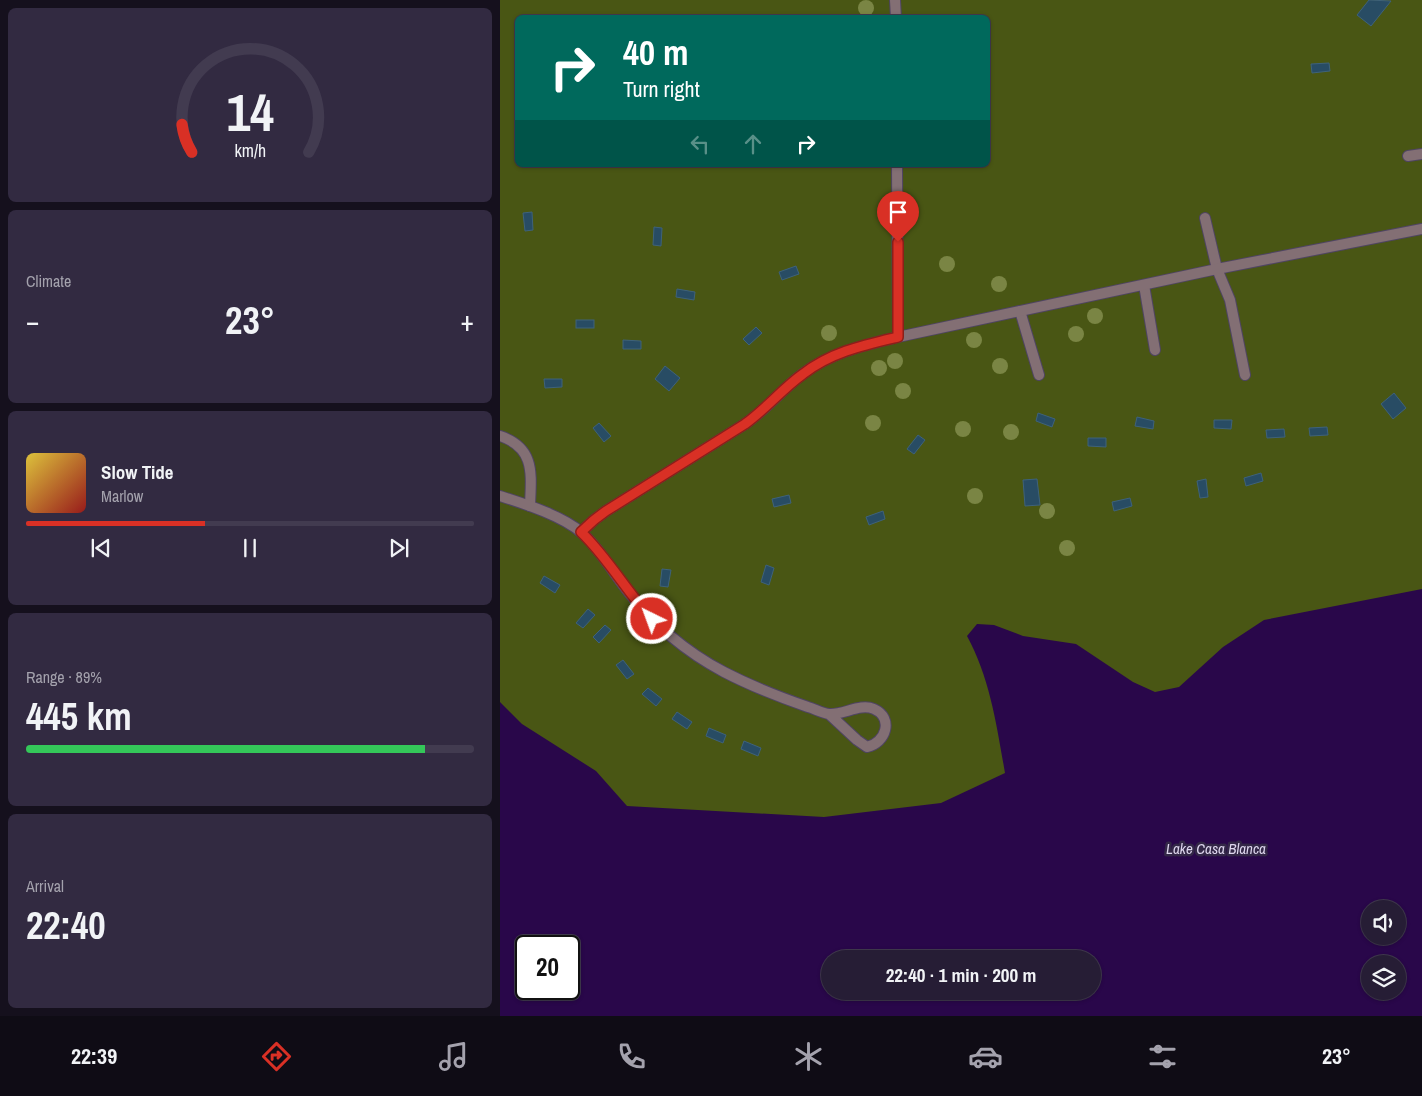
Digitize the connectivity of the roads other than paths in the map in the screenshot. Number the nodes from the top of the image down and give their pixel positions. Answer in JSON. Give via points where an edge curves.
{"nodes":[{"id":1,"x":896,"y":0,"type":"edge"},
{"id":2,"x":896,"y":15,"type":"edge"},
{"id":3,"x":1422,"y":154,"type":"edge"},
{"id":4,"x":1408,"y":156,"type":"dead end"},
{"id":5,"x":897,"y":167,"type":"edge"},
{"id":6,"x":1205,"y":218,"type":"dead end"},
{"id":7,"x":1422,"y":229,"type":"edge"},
{"id":8,"x":1217,"y":269,"type":"junction"},
{"id":9,"x":1144,"y":285,"type":"junction"},
{"id":10,"x":1020,"y":311,"type":"junction"},
{"id":11,"x":898,"y":337,"type":"junction"},
{"id":12,"x":1155,"y":350,"type":"dead end"},
{"id":13,"x":1038,"y":375,"type":"dead end"},
{"id":14,"x":1245,"y":375,"type":"dead end"},
{"id":15,"x":500,"y":436,"type":"edge"},
{"id":16,"x":500,"y":496,"type":"edge"},
{"id":17,"x":530,"y":506,"type":"junction"},
{"id":18,"x":581,"y":532,"type":"junction"},
{"id":19,"x":829,"y":714,"type":"junction"}],
"edges":[{"from":1,"to":2,"type":"street"},
{"from":3,"to":4,"type":"street"},
{"from":5,"to":11,"type":"street"},
{"from":6,"to":8,"type":"street"},
{"from":7,"to":8,"type":"street"},
{"from":8,"to":9,"type":"street"},
{"from":8,"to":14,"type":"street","via":[[1230,300]]},
{"from":9,"to":10,"type":"street"},
{"from":9,"to":12,"type":"street"},
{"from":10,"to":11,"type":"street"},
{"from":10,"to":13,"type":"street"},
{"from":11,"to":18,"type":"street","via":[[848,350],[803,373],[762,412],[606,511]]},
{"from":15,"to":17,"type":"street","via":[[517,444],[528,458]]},
{"from":16,"to":17,"type":"street"},
{"from":17,"to":18,"type":"street"},
{"from":18,"to":19,"type":"street","via":[[637,603],[683,647],[744,682]]},
{"from":19,"to":19,"type":"street","via":[[867,747],[878,743],[885,730],[881,714],[870,708]]}]}
